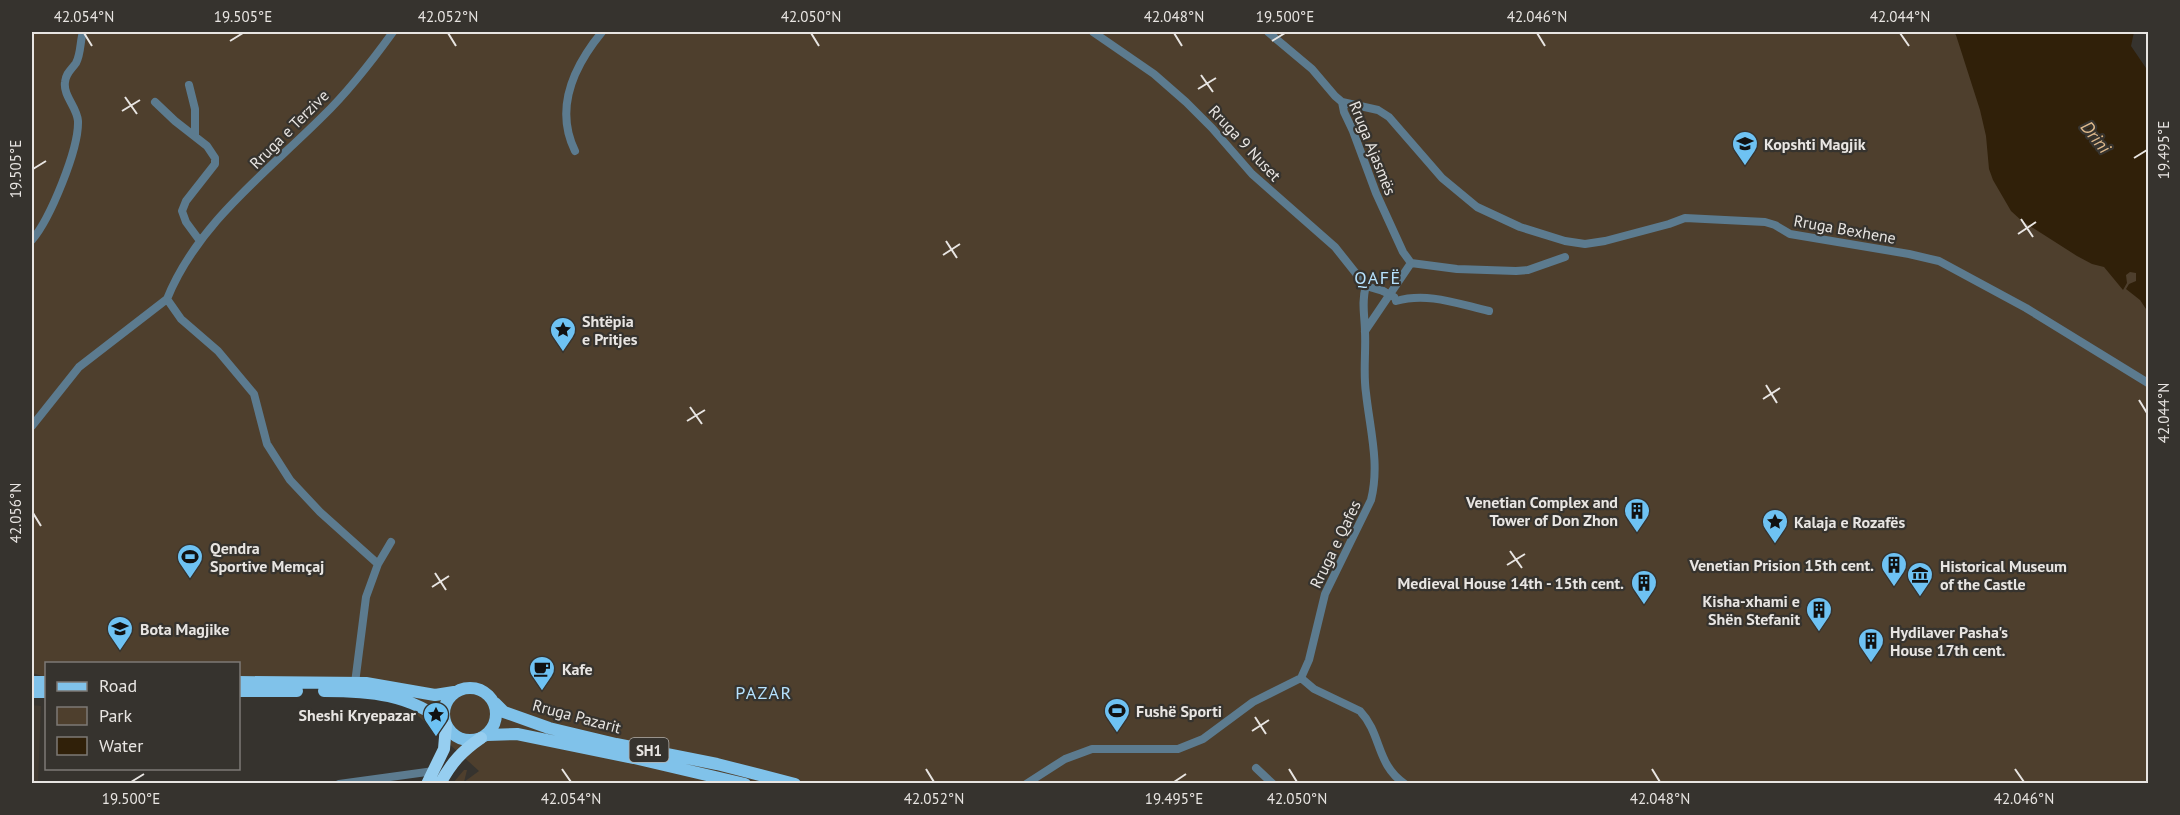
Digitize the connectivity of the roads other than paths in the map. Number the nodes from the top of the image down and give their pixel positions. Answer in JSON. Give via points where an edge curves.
{"nodes":[{"id":1,"x":83,"y":32,"type":"edge"},
{"id":2,"x":393,"y":32,"type":"edge"},
{"id":3,"x":602,"y":32,"type":"edge"},
{"id":4,"x":1093,"y":32,"type":"edge"},
{"id":5,"x":1268,"y":32,"type":"edge"},
{"id":6,"x":189,"y":85,"type":"dead end"},
{"id":7,"x":155,"y":102,"type":"dead end"},
{"id":8,"x":1342,"y":102,"type":"junction"},
{"id":9,"x":195,"y":136,"type":"junction"},
{"id":10,"x":575,"y":151,"type":"dead end"},
{"id":11,"x":32,"y":240,"type":"edge"},
{"id":12,"x":200,"y":241,"type":"junction"},
{"id":13,"x":1565,"y":257,"type":"dead end"},
{"id":14,"x":1411,"y":262,"type":"junction"},
{"id":15,"x":1366,"y":286,"type":"junction"},
{"id":16,"x":167,"y":299,"type":"junction"},
{"id":17,"x":1489,"y":311,"type":"dead end"},
{"id":18,"x":1365,"y":331,"type":"junction"},
{"id":19,"x":2148,"y":383,"type":"edge"},
{"id":20,"x":32,"y":426,"type":"edge"},
{"id":21,"x":391,"y":542,"type":"dead end"},
{"id":22,"x":378,"y":564,"type":"junction"},
{"id":23,"x":1301,"y":678,"type":"junction"},
{"id":24,"x":240,"y":682,"type":"edge"},
{"id":25,"x":355,"y":682,"type":"junction"},
{"id":26,"x":240,"y":691,"type":"edge"},
{"id":27,"x":454,"y":692,"type":"junction"},
{"id":28,"x":495,"y":703,"type":"junction"},
{"id":29,"x":446,"y":724,"type":"junction"},
{"id":30,"x":484,"y":736,"type":"junction"},
{"id":31,"x":1256,"y":768,"type":"dead end"},
{"id":32,"x":440,"y":776,"type":"edge"},
{"id":33,"x":339,"y":783,"type":"edge"},
{"id":34,"x":427,"y":783,"type":"edge"},
{"id":35,"x":745,"y":783,"type":"edge"},
{"id":36,"x":795,"y":783,"type":"edge"},
{"id":37,"x":1026,"y":783,"type":"edge"},
{"id":38,"x":1273,"y":783,"type":"edge"},
{"id":39,"x":1405,"y":783,"type":"edge"}],
"edges":[{"from":1,"to":11,"type":"street","via":[[75,64],[64,83],[78,119],[76,144],[58,191]]},
{"from":2,"to":12,"type":"street","name":"Rruga e Terzive","via":[[326,114]]},
{"from":3,"to":10,"type":"street","via":[[578,67],[566,99],[566,123]]},
{"from":4,"to":15,"type":"street","name":"Rruga 9 Nuset","via":[[1154,74],[1192,107],[1252,174],[1335,247]]},
{"from":5,"to":8,"type":"street","name":"Rruga Ajasmës","via":[[1305,62]]},
{"from":6,"to":9,"type":"street","via":[[195,109]]},
{"from":7,"to":9,"type":"street"},
{"from":8,"to":14,"type":"street","name":"Rruga Ajasmës","via":[[1373,186]]},
{"from":8,"to":19,"type":"street","name":"Rruga Bexhene","via":[[1383,113],[1459,194],[1520,227],[1585,244],[1685,218],[1765,222],[1790,234],[1928,258],[2018,303]]},
{"from":9,"to":12,"type":"street","via":[[216,158],[182,211]]},
{"from":12,"to":16,"type":"street","name":"Rruga e Terzive"},
{"from":13,"to":14,"type":"street","via":[[1516,271]]},
{"from":14,"to":18,"type":"street"},
{"from":15,"to":17,"type":"street","bridge":true,"via":[[1395,299],[1428,297]]},
{"from":15,"to":18,"type":"street","name":"Rruga e Qafes"},
{"from":16,"to":20,"type":"street","via":[[80,367]]},
{"from":16,"to":22,"type":"street","via":[[181,319],[218,351],[254,394],[267,444],[290,480],[320,513]]},
{"from":18,"to":23,"type":"street","name":"Rruga e Qafes","via":[[1365,392],[1375,460],[1374,490],[1325,594]]},
{"from":21,"to":22,"type":"street"},
{"from":22,"to":25,"type":"street","via":[[366,597]]},
{"from":23,"to":37,"type":"street","via":[[1253,702],[1185,748],[1092,749],[1065,759]]},
{"from":23,"to":39,"type":"street","via":[[1365,716],[1385,764]]},
{"from":24,"to":25,"type":"main road","number":"SH1"},
{"from":25,"to":27,"type":"main road","number":"SH1","via":[[435,695]]},
{"from":26,"to":29,"type":"main road","number":"SH1","via":[[379,694],[431,711]]},
{"from":27,"to":28,"type":"main road","number":"SH1","via":[[481,689]]},
{"from":27,"to":29,"type":"main road","via":[[444,713]]},
{"from":28,"to":30,"type":"main road","via":[[494,726]]},
{"from":28,"to":36,"type":"main road","name":"Rruga Pazarit","number":"SH1","via":[[504,712],[549,728]]},
{"from":29,"to":30,"type":"main road","number":"SH1","via":[[460,738]]},
{"from":29,"to":32,"type":"highway"},
{"from":30,"to":32,"type":"highway","via":[[461,752]]},
{"from":30,"to":35,"type":"main road","name":"Rruga Pazarit","number":"SH1","via":[[517,734]]},
{"from":31,"to":38,"type":"street"},
{"from":32,"to":33,"type":"street"},
{"from":32,"to":34,"type":"highway"}]}
